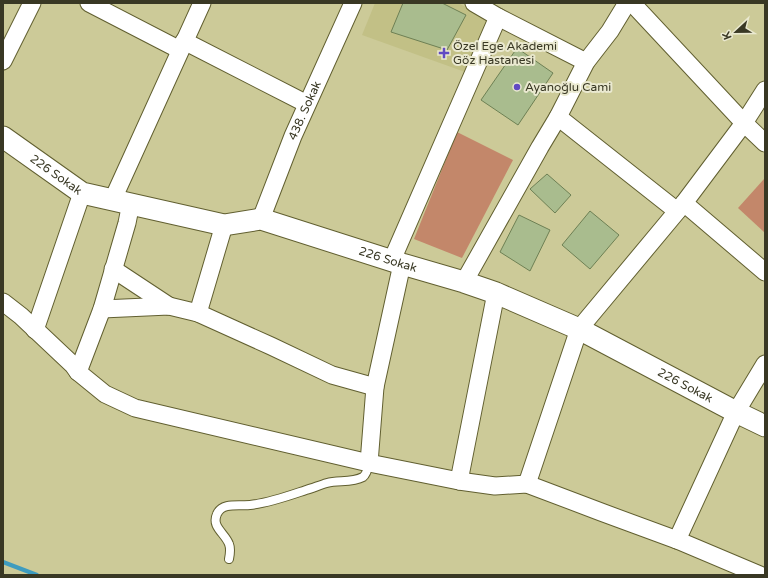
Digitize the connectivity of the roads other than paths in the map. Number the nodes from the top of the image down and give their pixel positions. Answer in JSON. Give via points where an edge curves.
{"nodes":[{"id":1,"x":32,"y":3,"type":"edge"},
{"id":2,"x":89,"y":3,"type":"edge"},
{"id":3,"x":202,"y":3,"type":"edge"},
{"id":4,"x":353,"y":3,"type":"edge"},
{"id":5,"x":474,"y":3,"type":"edge"},
{"id":6,"x":626,"y":3,"type":"edge"},
{"id":7,"x":632,"y":3,"type":"edge"},
{"id":8,"x":498,"y":17,"type":"junction"},
{"id":9,"x":182,"y":46,"type":"junction"},
{"id":10,"x":3,"y":61,"type":"edge"},
{"id":11,"x":586,"y":62,"type":"junction"},
{"id":12,"x":765,"y":90,"type":"edge"},
{"id":13,"x":308,"y":104,"type":"junction"},
{"id":14,"x":558,"y":117,"type":"junction"},
{"id":15,"x":744,"y":123,"type":"junction"},
{"id":16,"x":3,"y":137,"type":"edge"},
{"id":17,"x":765,"y":143,"type":"edge"},
{"id":18,"x":82,"y":193,"type":"junction"},
{"id":19,"x":122,"y":201,"type":"junction"},
{"id":20,"x":681,"y":207,"type":"junction"},
{"id":21,"x":261,"y":219,"type":"junction"},
{"id":22,"x":224,"y":225,"type":"junction"},
{"id":23,"x":397,"y":262,"type":"junction"},
{"id":24,"x":113,"y":269,"type":"junction"},
{"id":25,"x":765,"y":272,"type":"edge"},
{"id":26,"x":464,"y":282,"type":"junction"},
{"id":27,"x":496,"y":293,"type":"junction"},
{"id":28,"x":3,"y":302,"type":"edge"},
{"id":29,"x":169,"y":306,"type":"junction"},
{"id":30,"x":102,"y":309,"type":"junction"},
{"id":31,"x":198,"y":313,"type":"junction"},
{"id":32,"x":579,"y":329,"type":"junction"},
{"id":33,"x":35,"y":330,"type":"junction"},
{"id":34,"x":765,"y":364,"type":"edge"},
{"id":35,"x":78,"y":372,"type":"junction"},
{"id":36,"x":375,"y":387,"type":"junction"},
{"id":37,"x":736,"y":412,"type":"junction"},
{"id":38,"x":765,"y":426,"type":"edge"},
{"id":39,"x":369,"y":463,"type":"junction"},
{"id":40,"x":459,"y":481,"type":"junction"},
{"id":41,"x":527,"y":484,"type":"junction"},
{"id":42,"x":677,"y":540,"type":"junction"},
{"id":43,"x":229,"y":559,"type":"dead end"},
{"id":44,"x":760,"y":575,"type":"edge"}],
"edges":[{"from":1,"to":10,"type":"street"},
{"from":2,"to":9,"type":"street"},
{"from":3,"to":9,"type":"street"},
{"from":4,"to":13,"type":"street","name":"438. Sokak"},
{"from":5,"to":8,"type":"street"},
{"from":6,"to":11,"type":"street","via":[[610,31]]},
{"from":7,"to":15,"type":"street"},
{"from":8,"to":11,"type":"street"},
{"from":8,"to":23,"type":"street"},
{"from":9,"to":13,"type":"street"},
{"from":9,"to":19,"type":"street"},
{"from":11,"to":14,"type":"street"},
{"from":12,"to":15,"type":"street"},
{"from":13,"to":21,"type":"street","name":"438. Sokak"},
{"from":14,"to":20,"type":"street"},
{"from":14,"to":26,"type":"street"},
{"from":15,"to":17,"type":"street"},
{"from":15,"to":20,"type":"street"},
{"from":16,"to":18,"type":"street","name":"226 Sokak"},
{"from":18,"to":19,"type":"street","name":"226 Sokak"},
{"from":18,"to":33,"type":"street"},
{"from":19,"to":22,"type":"street","name":"226 Sokak"},
{"from":19,"to":24,"type":"street","via":[[127,223]]},
{"from":20,"to":25,"type":"street"},
{"from":20,"to":32,"type":"street"},
{"from":21,"to":22,"type":"street","name":"226 Sokak"},
{"from":21,"to":23,"type":"street","name":"226 Sokak"},
{"from":22,"to":31,"type":"street"},
{"from":23,"to":26,"type":"street","name":"226 Sokak"},
{"from":23,"to":36,"type":"street"},
{"from":24,"to":29,"type":"street"},
{"from":24,"to":30,"type":"street"},
{"from":26,"to":27,"type":"street","name":"226 Sokak"},
{"from":27,"to":32,"type":"street","name":"226 Sokak"},
{"from":27,"to":40,"type":"street"},
{"from":28,"to":33,"type":"street"},
{"from":29,"to":30,"type":"street"},
{"from":29,"to":31,"type":"street"},
{"from":30,"to":35,"type":"street"},
{"from":31,"to":36,"type":"street","via":[[332,375]]},
{"from":32,"to":37,"type":"street","name":"226 Sokak"},
{"from":32,"to":41,"type":"street"},
{"from":33,"to":35,"type":"street"},
{"from":34,"to":37,"type":"street"},
{"from":35,"to":39,"type":"street","via":[[105,394],[135,408]]},
{"from":36,"to":39,"type":"street"},
{"from":37,"to":38,"type":"street","name":"226 Sokak"},
{"from":37,"to":42,"type":"street"},
{"from":39,"to":40,"type":"street"},
{"from":39,"to":43,"type":"lane","via":[[366,475],[355,480],[328,482],[279,498],[221,508],[215,521],[228,542]]},
{"from":40,"to":41,"type":"street","via":[[495,486]]},
{"from":41,"to":42,"type":"street"},
{"from":42,"to":44,"type":"street"}]}
